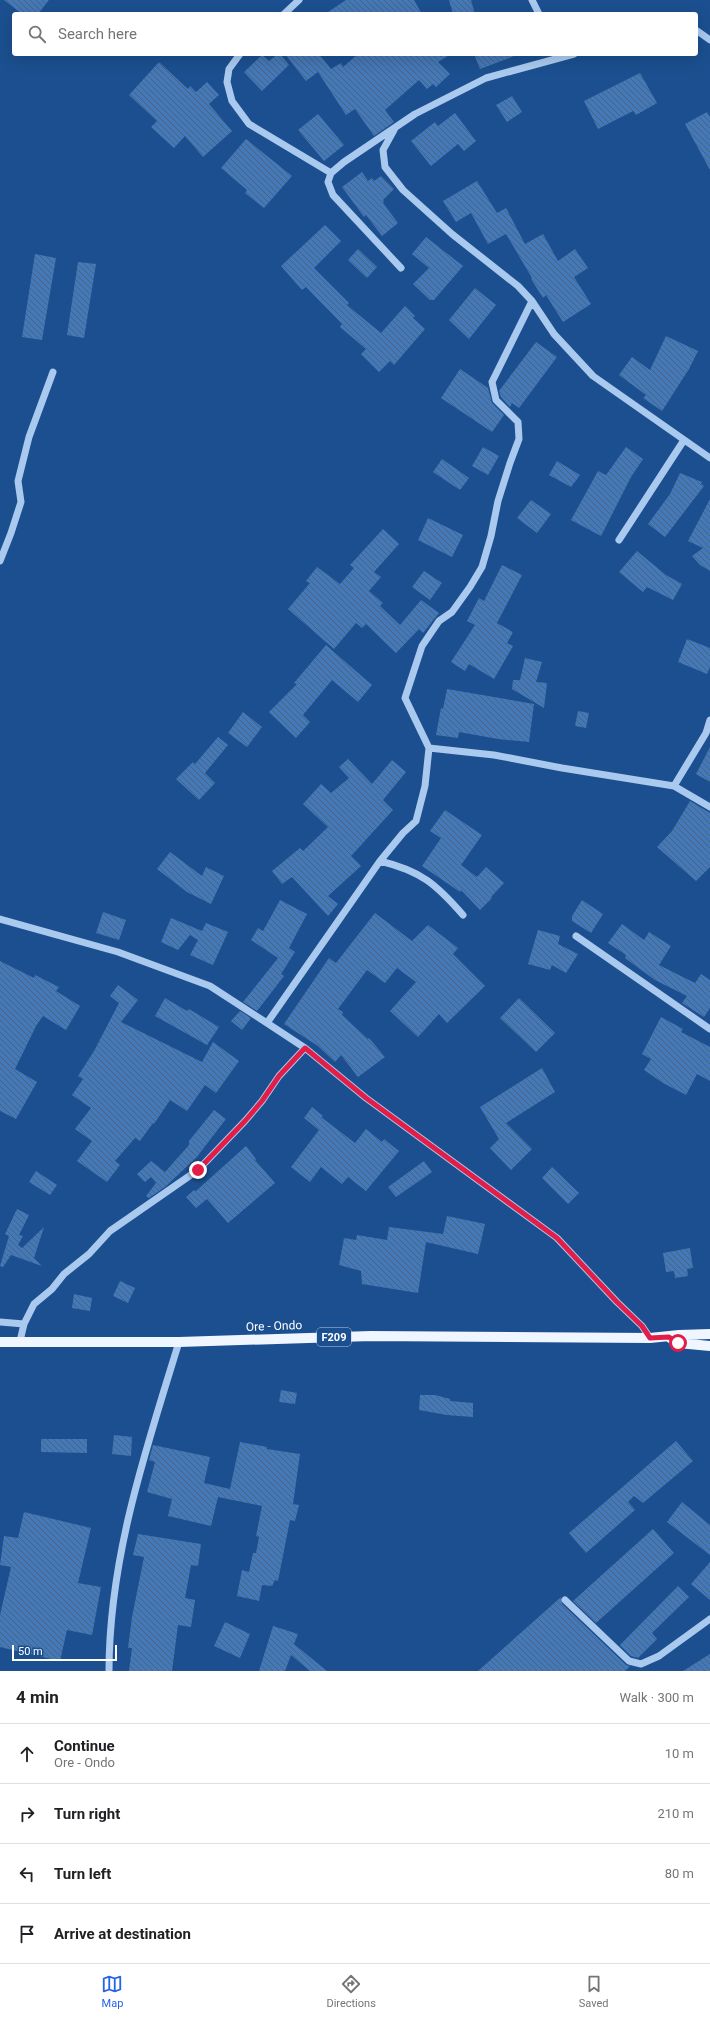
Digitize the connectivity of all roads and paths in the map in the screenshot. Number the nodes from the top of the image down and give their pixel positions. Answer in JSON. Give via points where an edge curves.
{"nodes":[{"id":1,"x":299,"y":0,"type":"edge"},
{"id":2,"x":532,"y":0,"type":"edge"},
{"id":3,"x":286,"y":12,"type":"edge"},
{"id":4,"x":538,"y":12,"type":"edge"},
{"id":5,"x":698,"y":31,"type":"edge"},
{"id":6,"x":710,"y":40,"type":"edge"},
{"id":7,"x":239,"y":56,"type":"edge"},
{"id":8,"x":559,"y":56,"type":"edge"},
{"id":9,"x":394,"y":130,"type":"junction"},
{"id":10,"x":331,"y":173,"type":"junction"},
{"id":11,"x":401,"y":268,"type":"dead end"},
{"id":12,"x":532,"y":301,"type":"junction"},
{"id":13,"x":53,"y":372,"type":"dead end"},
{"id":14,"x":684,"y":440,"type":"junction"},
{"id":15,"x":710,"y":458,"type":"edge"},
{"id":16,"x":619,"y":540,"type":"dead end"},
{"id":17,"x":0,"y":561,"type":"edge"},
{"id":18,"x":710,"y":720,"type":"edge"},
{"id":19,"x":429,"y":748,"type":"junction"},
{"id":20,"x":674,"y":786,"type":"junction"},
{"id":21,"x":710,"y":807,"type":"edge"},
{"id":22,"x":380,"y":861,"type":"junction"},
{"id":23,"x":463,"y":915,"type":"dead end"},
{"id":24,"x":0,"y":919,"type":"edge"},
{"id":25,"x":576,"y":936,"type":"dead end"},
{"id":26,"x":268,"y":1023,"type":"junction"},
{"id":27,"x":710,"y":1029,"type":"edge"},
{"id":28,"x":305,"y":1048,"type":"junction"},
{"id":29,"x":0,"y":1322,"type":"edge"},
{"id":30,"x":24,"y":1324,"type":"junction"},
{"id":31,"x":710,"y":1334,"type":"edge"},
{"id":32,"x":669,"y":1337,"type":"junction"},
{"id":33,"x":650,"y":1338,"type":"junction"},
{"id":34,"x":20,"y":1341,"type":"junction"},
{"id":35,"x":179,"y":1342,"type":"junction"},
{"id":36,"x":0,"y":1343,"type":"edge"},
{"id":37,"x":710,"y":1346,"type":"edge"},
{"id":38,"x":565,"y":1600,"type":"dead end"},
{"id":39,"x":710,"y":1619,"type":"edge"},
{"id":40,"x":110,"y":1671,"type":"edge"}],
"edges":[{"from":1,"to":3,"type":"street"},
{"from":2,"to":4,"type":"street"},
{"from":5,"to":6,"type":"street"},
{"from":7,"to":10,"type":"street","via":[[229,69],[227,82],[232,101],[249,124]]},
{"from":8,"to":9,"type":"street","via":[[486,78],[415,114]]},
{"from":9,"to":10,"type":"street"},
{"from":9,"to":12,"type":"street","via":[[383,150],[385,166],[403,190],[452,234],[505,274]]},
{"from":10,"to":11,"type":"street","via":[[328,182],[333,194]]},
{"from":12,"to":14,"type":"street","via":[[554,334],[593,376]]},
{"from":12,"to":19,"type":"street","via":[[492,382],[496,400],[518,422],[520,439],[498,501],[484,560],[470,587],[452,612],[439,621],[422,646],[404,698]]},
{"from":13,"to":17,"type":"street","via":[[29,437],[18,481],[21,502]]},
{"from":14,"to":15,"type":"street"},
{"from":14,"to":16,"type":"street"},
{"from":18,"to":20,"type":"street","via":[[706,733]]},
{"from":19,"to":20,"type":"street","via":[[494,755]]},
{"from":19,"to":22,"type":"street","via":[[425,786],[416,821]]},
{"from":20,"to":21,"type":"street"},
{"from":22,"to":23,"type":"street","via":[[401,866],[423,876],[443,892]]},
{"from":22,"to":26,"type":"street"},
{"from":24,"to":26,"type":"street","via":[[118,952],[210,986]]},
{"from":25,"to":27,"type":"street"},
{"from":26,"to":28,"type":"street"},
{"from":28,"to":30,"type":"street","via":[[279,1076],[249,1116],[198,1170],[110,1231],[89,1254],[64,1274],[52,1289],[34,1304]]},
{"from":28,"to":33,"type":"street","via":[[366,1098],[557,1238],[642,1326]]},
{"from":29,"to":30,"type":"street"},
{"from":30,"to":34,"type":"street"},
{"from":31,"to":32,"type":"main road","number":"F209"},
{"from":32,"to":33,"type":"main road","name":"Ore - Ondo","number":"F209"},
{"from":32,"to":37,"type":"main road","number":"F209","via":[[678,1343]]},
{"from":33,"to":35,"type":"main road","name":"Ore - Ondo","number":"F209","via":[[371,1336]]},
{"from":34,"to":35,"type":"main road","name":"Ore - Ondo","number":"F209"},
{"from":34,"to":36,"type":"main road","name":"Ore - Ondo","number":"F209"},
{"from":35,"to":40,"type":"street","via":[[142,1460],[126,1529],[109,1645]]},
{"from":38,"to":39,"type":"street","via":[[629,1661],[641,1664],[659,1656]]}]}
